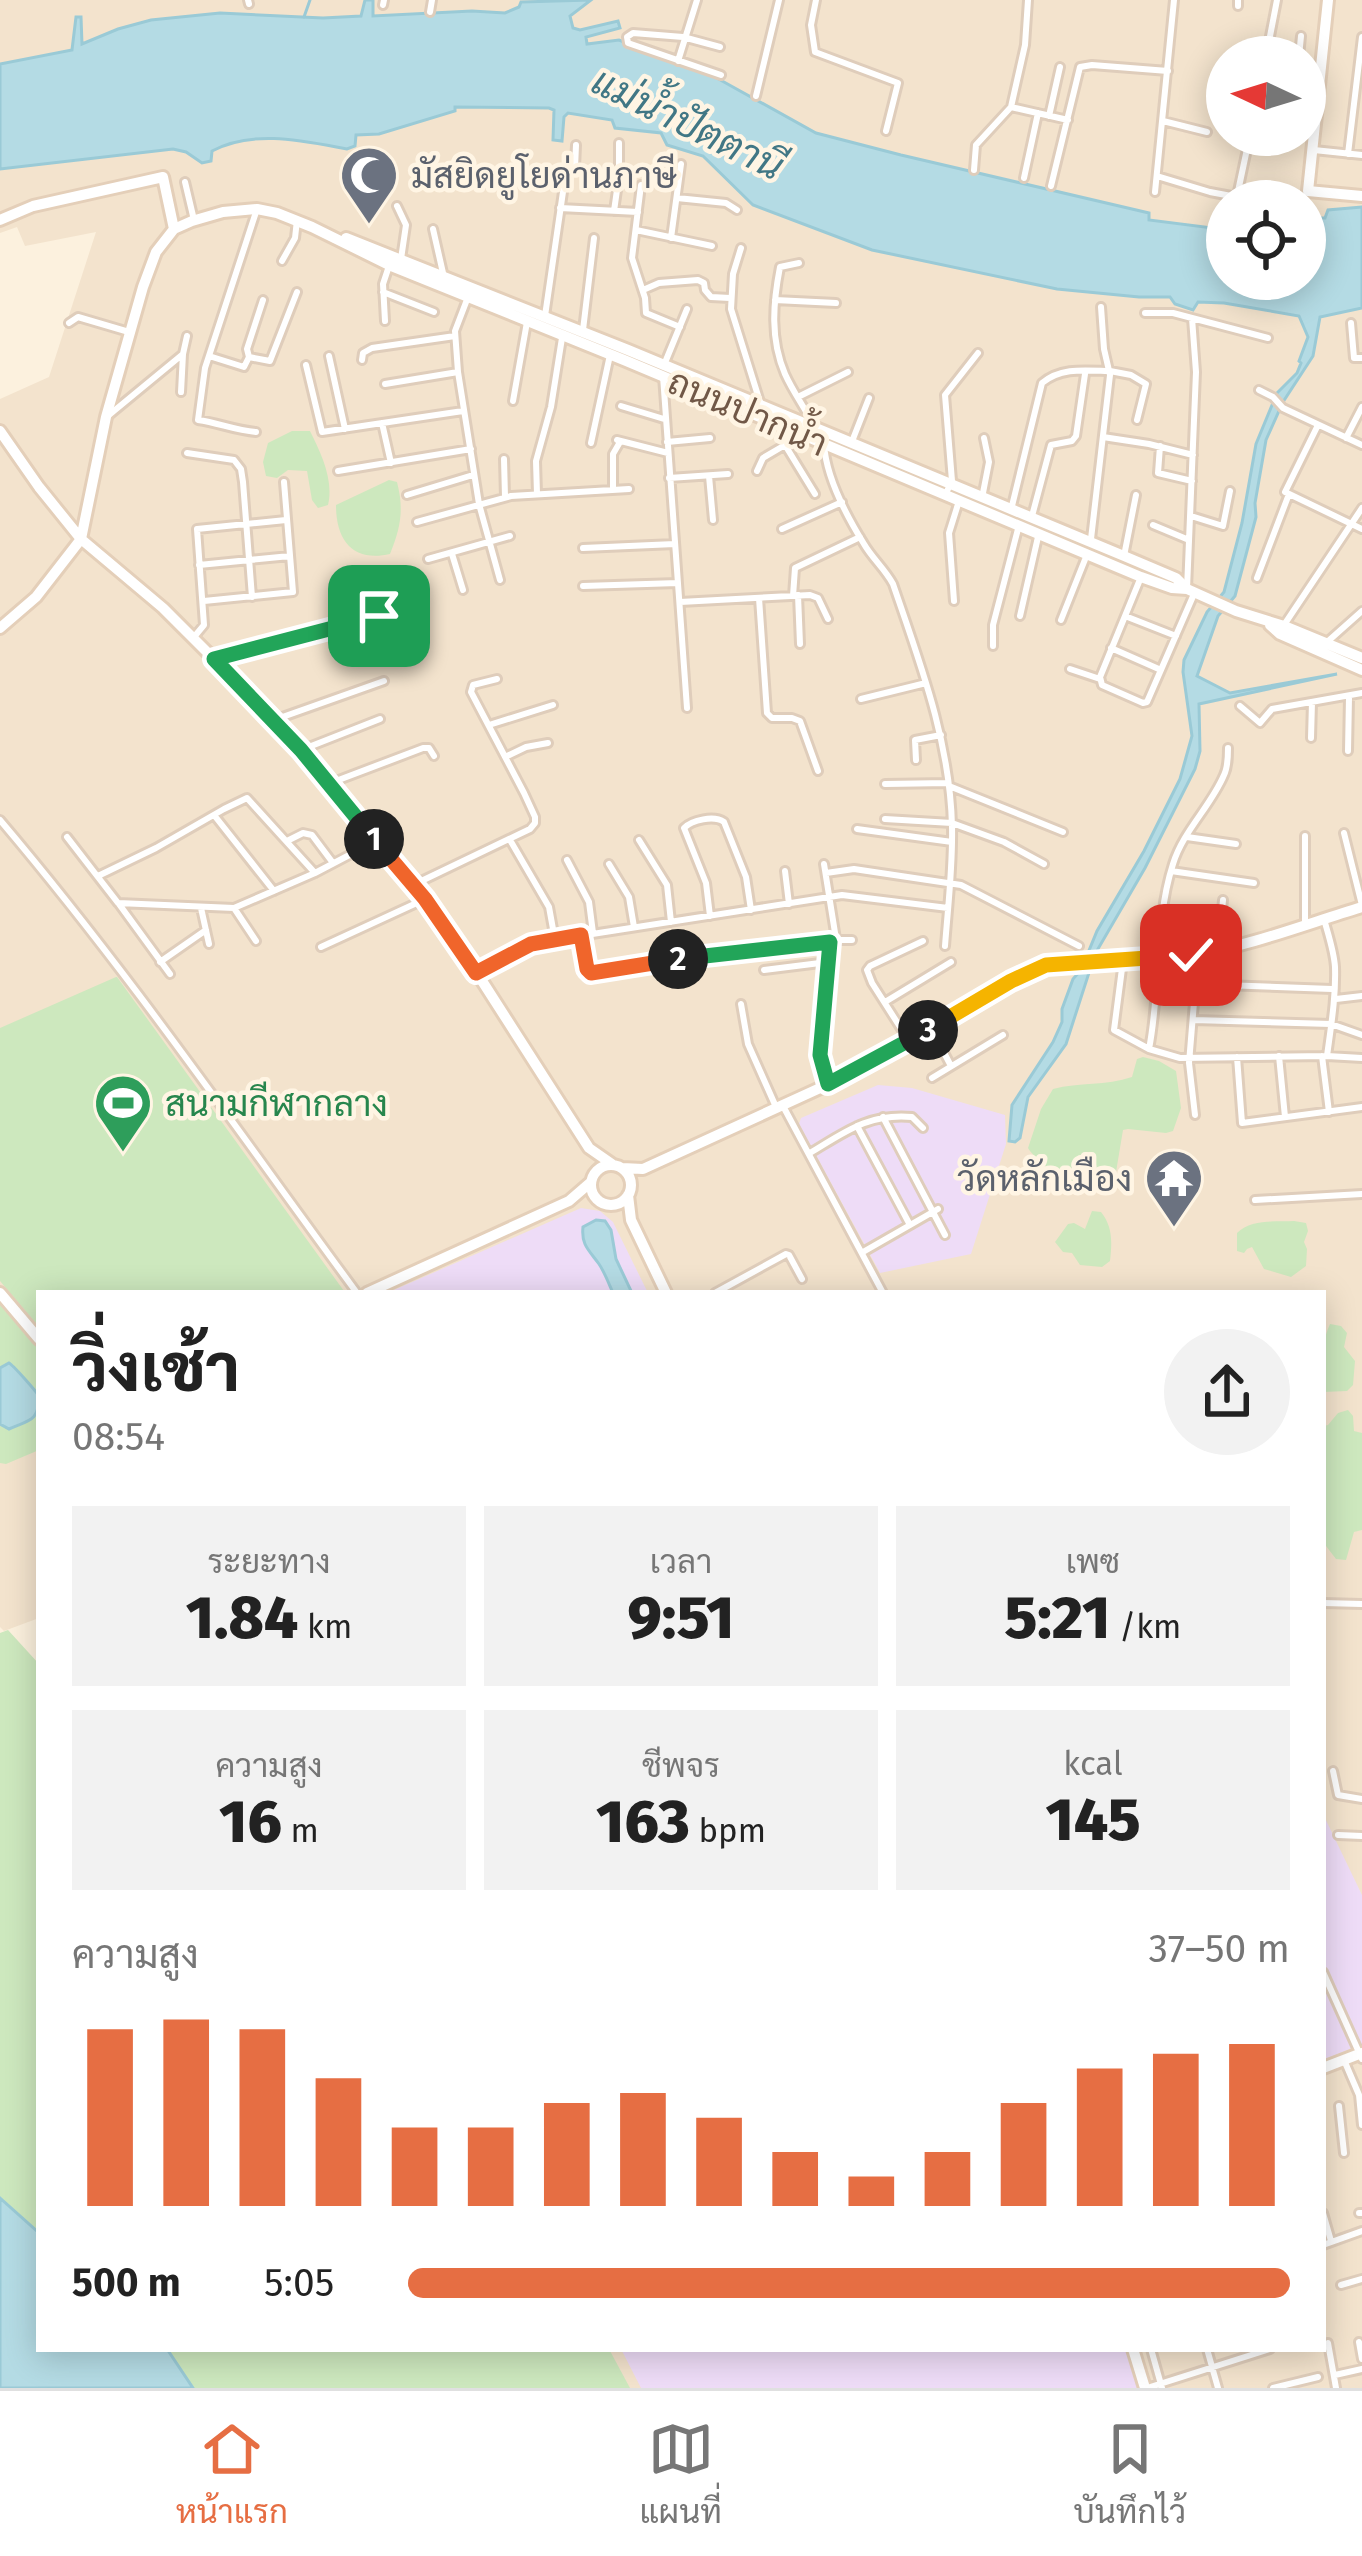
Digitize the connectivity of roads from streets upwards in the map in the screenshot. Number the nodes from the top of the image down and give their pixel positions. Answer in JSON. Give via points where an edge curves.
{"nodes":[{"id":1,"x":432,"y":0,"type":"edge"},
{"id":2,"x":697,"y":0,"type":"edge"},
{"id":3,"x":779,"y":0,"type":"edge"},
{"id":4,"x":816,"y":0,"type":"edge"},
{"id":5,"x":1028,"y":0,"type":"edge"},
{"id":6,"x":1174,"y":0,"type":"edge"},
{"id":7,"x":1277,"y":0,"type":"edge"},
{"id":8,"x":1328,"y":0,"type":"edge"},
{"id":9,"x":430,"y":12,"type":"dead end"},
{"id":10,"x":1270,"y":36,"type":"edge"},
{"id":11,"x":1325,"y":36,"type":"edge"},
{"id":12,"x":1362,"y":37,"type":"edge"},
{"id":13,"x":686,"y":38,"type":"junction"},
{"id":14,"x":720,"y":47,"type":"dead end"},
{"id":15,"x":678,"y":61,"type":"junction"},
{"id":16,"x":1060,"y":68,"type":"dead end"},
{"id":17,"x":1168,"y":71,"type":"junction"},
{"id":18,"x":721,"y":76,"type":"dead end"},
{"id":19,"x":756,"y":96,"type":"dead end"},
{"id":20,"x":1011,"y":107,"type":"junction"},
{"id":21,"x":1038,"y":113,"type":"junction"},
{"id":22,"x":1049,"y":116,"type":"junction"},
{"id":23,"x":1068,"y":121,"type":"junction"},
{"id":24,"x":1163,"y":121,"type":"junction"},
{"id":25,"x":886,"y":131,"type":"dead end"},
{"id":26,"x":1206,"y":132,"type":"edge"},
{"id":27,"x":619,"y":143,"type":"dead end"},
{"id":28,"x":576,"y":146,"type":"dead end"},
{"id":29,"x":1326,"y":151,"type":"edge"},
{"id":30,"x":1348,"y":154,"type":"junction"},
{"id":31,"x":1362,"y":155,"type":"edge"},
{"id":32,"x":681,"y":164,"type":"dead end"},
{"id":33,"x":974,"y":170,"type":"dead end"},
{"id":34,"x":1157,"y":176,"type":"junction"},
{"id":35,"x":1024,"y":178,"type":"dead end"},
{"id":36,"x":185,"y":182,"type":"dead end"},
{"id":37,"x":641,"y":185,"type":"dead end"},
{"id":38,"x":1052,"y":186,"type":"dead end"},
{"id":39,"x":1206,"y":189,"type":"edge"},
{"id":40,"x":1154,"y":192,"type":"dead end"},
{"id":41,"x":1326,"y":196,"type":"edge"},
{"id":42,"x":1362,"y":196,"type":"edge"},
{"id":43,"x":675,"y":197,"type":"junction"},
{"id":44,"x":398,"y":206,"type":"dead end"},
{"id":45,"x":560,"y":208,"type":"junction"},
{"id":46,"x":257,"y":209,"type":"junction"},
{"id":47,"x":737,"y":210,"type":"dead end"},
{"id":48,"x":614,"y":211,"type":"junction"},
{"id":49,"x":638,"y":212,"type":"junction"},
{"id":50,"x":0,"y":220,"type":"edge"},
{"id":51,"x":194,"y":220,"type":"junction"},
{"id":52,"x":297,"y":220,"type":"junction"},
{"id":53,"x":174,"y":229,"type":"junction"},
{"id":54,"x":433,"y":229,"type":"dead end"},
{"id":55,"x":636,"y":230,"type":"junction"},
{"id":56,"x":594,"y":238,"type":"dead end"},
{"id":57,"x":671,"y":238,"type":"junction"},
{"id":58,"x":712,"y":246,"type":"dead end"},
{"id":59,"x":741,"y":248,"type":"dead end"},
{"id":60,"x":282,"y":261,"type":"dead end"},
{"id":61,"x":395,"y":262,"type":"junction"},
{"id":62,"x":800,"y":263,"type":"dead end"},
{"id":63,"x":443,"y":277,"type":"junction"},
{"id":64,"x":643,"y":290,"type":"junction"},
{"id":65,"x":297,"y":292,"type":"dead end"},
{"id":66,"x":383,"y":292,"type":"junction"},
{"id":67,"x":470,"y":292,"type":"junction"},
{"id":68,"x":731,"y":298,"type":"junction"},
{"id":69,"x":263,"y":300,"type":"dead end"},
{"id":70,"x":775,"y":300,"type":"junction"},
{"id":71,"x":836,"y":303,"type":"dead end"},
{"id":72,"x":1101,"y":307,"type":"dead end"},
{"id":73,"x":687,"y":309,"type":"dead end"},
{"id":74,"x":434,"y":313,"type":"dead end"},
{"id":75,"x":1145,"y":313,"type":"dead end"},
{"id":76,"x":1192,"y":319,"type":"junction"},
{"id":77,"x":385,"y":321,"type":"dead end"},
{"id":78,"x":527,"y":322,"type":"junction"},
{"id":79,"x":69,"y":323,"type":"dead end"},
{"id":80,"x":543,"y":323,"type":"junction"},
{"id":81,"x":1352,"y":323,"type":"dead end"},
{"id":82,"x":680,"y":327,"type":"junction"},
{"id":83,"x":129,"y":332,"type":"junction"},
{"id":84,"x":583,"y":333,"type":"junction"},
{"id":85,"x":187,"y":336,"type":"dead end"},
{"id":86,"x":455,"y":336,"type":"junction"},
{"id":87,"x":562,"y":337,"type":"junction"},
{"id":88,"x":1268,"y":338,"type":"dead end"},
{"id":89,"x":1358,"y":340,"type":"edge"},
{"id":90,"x":978,"y":353,"type":"dead end"},
{"id":91,"x":183,"y":354,"type":"junction"},
{"id":92,"x":610,"y":355,"type":"junction"},
{"id":93,"x":209,"y":356,"type":"junction"},
{"id":94,"x":329,"y":356,"type":"dead end"},
{"id":95,"x":249,"y":357,"type":"junction"},
{"id":96,"x":1362,"y":358,"type":"edge"},
{"id":97,"x":362,"y":360,"type":"dead end"},
{"id":98,"x":305,"y":365,"type":"dead end"},
{"id":99,"x":664,"y":369,"type":"junction"},
{"id":100,"x":1107,"y":371,"type":"junction"},
{"id":101,"x":458,"y":372,"type":"junction"},
{"id":102,"x":848,"y":372,"type":"dead end"},
{"id":103,"x":1085,"y":374,"type":"dead end"},
{"id":104,"x":385,"y":384,"type":"dead end"},
{"id":105,"x":1259,"y":390,"type":"dead end"},
{"id":106,"x":181,"y":392,"type":"dead end"},
{"id":107,"x":798,"y":397,"type":"junction"},
{"id":108,"x":868,"y":398,"type":"dead end"},
{"id":109,"x":513,"y":401,"type":"dead end"},
{"id":110,"x":622,"y":406,"type":"dead end"},
{"id":111,"x":761,"y":406,"type":"junction"},
{"id":112,"x":1362,"y":407,"type":"edge"},
{"id":113,"x":464,"y":411,"type":"junction"},
{"id":114,"x":106,"y":417,"type":"junction"},
{"id":115,"x":665,"y":419,"type":"junction"},
{"id":116,"x":1137,"y":420,"type":"dead end"},
{"id":117,"x":382,"y":423,"type":"junction"},
{"id":118,"x":1318,"y":425,"type":"junction"},
{"id":119,"x":788,"y":426,"type":"junction"},
{"id":120,"x":345,"y":429,"type":"junction"},
{"id":121,"x":815,"y":429,"type":"junction"},
{"id":122,"x":256,"y":432,"type":"dead end"},
{"id":123,"x":1,"y":436,"type":"edge"},
{"id":124,"x":1102,"y":436,"type":"junction"},
{"id":125,"x":710,"y":438,"type":"dead end"},
{"id":126,"x":985,"y":438,"type":"dead end"},
{"id":127,"x":1346,"y":438,"type":"junction"},
{"id":128,"x":667,"y":442,"type":"junction"},
{"id":129,"x":591,"y":443,"type":"dead end"},
{"id":130,"x":824,"y":444,"type":"junction"},
{"id":131,"x":850,"y":444,"type":"junction"},
{"id":132,"x":1362,"y":445,"type":"edge"},
{"id":133,"x":785,"y":446,"type":"junction"},
{"id":134,"x":1160,"y":446,"type":"junction"},
{"id":135,"x":471,"y":449,"type":"junction"},
{"id":136,"x":187,"y":452,"type":"dead end"},
{"id":137,"x":668,"y":453,"type":"junction"},
{"id":138,"x":1193,"y":455,"type":"junction"},
{"id":139,"x":504,"y":459,"type":"dead end"},
{"id":140,"x":391,"y":463,"type":"junction"},
{"id":141,"x":338,"y":471,"type":"dead end"},
{"id":142,"x":757,"y":471,"type":"dead end"},
{"id":143,"x":728,"y":474,"type":"dead end"},
{"id":144,"x":474,"y":475,"type":"junction"},
{"id":145,"x":709,"y":476,"type":"junction"},
{"id":146,"x":669,"y":478,"type":"junction"},
{"id":147,"x":284,"y":482,"type":"dead end"},
{"id":148,"x":1193,"y":482,"type":"junction"},
{"id":149,"x":629,"y":489,"type":"dead end"},
{"id":150,"x":614,"y":490,"type":"junction"},
{"id":151,"x":948,"y":490,"type":"junction"},
{"id":152,"x":1230,"y":491,"type":"dead end"},
{"id":153,"x":1287,"y":493,"type":"junction"},
{"id":154,"x":537,"y":494,"type":"junction"},
{"id":155,"x":814,"y":494,"type":"dead end"},
{"id":156,"x":407,"y":495,"type":"dead end"},
{"id":157,"x":1136,"y":495,"type":"dead end"},
{"id":158,"x":505,"y":497,"type":"junction"},
{"id":159,"x":982,"y":498,"type":"junction"},
{"id":160,"x":959,"y":501,"type":"junction"},
{"id":161,"x":842,"y":502,"type":"junction"},
{"id":162,"x":479,"y":504,"type":"junction"},
{"id":163,"x":1362,"y":508,"type":"edge"},
{"id":164,"x":1003,"y":511,"type":"junction"},
{"id":165,"x":1191,"y":516,"type":"junction"},
{"id":166,"x":1032,"y":518,"type":"junction"},
{"id":167,"x":286,"y":520,"type":"junction"},
{"id":168,"x":712,"y":520,"type":"dead end"},
{"id":169,"x":417,"y":521,"type":"dead end"},
{"id":170,"x":246,"y":524,"type":"junction"},
{"id":171,"x":1351,"y":524,"type":"junction"},
{"id":172,"x":1019,"y":525,"type":"junction"},
{"id":173,"x":1154,"y":525,"type":"dead end"},
{"id":174,"x":1362,"y":529,"type":"edge"},
{"id":175,"x":782,"y":530,"type":"dead end"},
{"id":176,"x":1039,"y":533,"type":"junction"},
{"id":177,"x":510,"y":536,"type":"dead end"},
{"id":178,"x":860,"y":537,"type":"junction"},
{"id":179,"x":80,"y":539,"type":"junction"},
{"id":180,"x":1190,"y":540,"type":"junction"},
{"id":181,"x":489,"y":542,"type":"junction"},
{"id":182,"x":675,"y":544,"type":"junction"},
{"id":183,"x":583,"y":548,"type":"dead end"},
{"id":184,"x":1089,"y":548,"type":"junction"},
{"id":185,"x":451,"y":553,"type":"junction"},
{"id":186,"x":290,"y":556,"type":"junction"},
{"id":187,"x":1124,"y":556,"type":"junction"},
{"id":188,"x":428,"y":559,"type":"dead end"},
{"id":189,"x":249,"y":560,"type":"junction"},
{"id":190,"x":200,"y":565,"type":"junction"},
{"id":191,"x":382,"y":577,"type":"dead end"},
{"id":192,"x":1141,"y":577,"type":"junction"},
{"id":193,"x":1257,"y":578,"type":"dead end"},
{"id":194,"x":500,"y":580,"type":"dead end"},
{"id":195,"x":678,"y":583,"type":"junction"},
{"id":196,"x":583,"y":586,"type":"dead end"},
{"id":197,"x":463,"y":590,"type":"dead end"},
{"id":198,"x":1195,"y":593,"type":"junction"},
{"id":199,"x":796,"y":596,"type":"junction"},
{"id":200,"x":252,"y":597,"type":"junction"},
{"id":201,"x":759,"y":598,"type":"junction"},
{"id":202,"x":202,"y":601,"type":"junction"},
{"id":203,"x":954,"y":601,"type":"dead end"},
{"id":204,"x":680,"y":602,"type":"junction"},
{"id":205,"x":1362,"y":611,"type":"edge"},
{"id":206,"x":1020,"y":616,"type":"dead end"},
{"id":207,"x":1125,"y":616,"type":"junction"},
{"id":208,"x":828,"y":619,"type":"dead end"},
{"id":209,"x":1061,"y":620,"type":"dead end"},
{"id":210,"x":0,"y":628,"type":"edge"},
{"id":211,"x":1282,"y":630,"type":"junction"},
{"id":212,"x":1176,"y":636,"type":"junction"},
{"id":213,"x":194,"y":637,"type":"junction"},
{"id":214,"x":1326,"y":643,"type":"junction"},
{"id":215,"x":800,"y":644,"type":"dead end"},
{"id":216,"x":993,"y":646,"type":"dead end"},
{"id":217,"x":1111,"y":648,"type":"junction"},
{"id":218,"x":1362,"y":658,"type":"edge"},
{"id":219,"x":214,"y":659,"type":"junction"},
{"id":220,"x":1070,"y":669,"type":"dead end"},
{"id":221,"x":1161,"y":670,"type":"junction"},
{"id":222,"x":1362,"y":670,"type":"edge"},
{"id":223,"x":497,"y":679,"type":"dead end"},
{"id":224,"x":1100,"y":679,"type":"junction"},
{"id":225,"x":384,"y":681,"type":"dead end"},
{"id":226,"x":926,"y":683,"type":"junction"},
{"id":227,"x":1362,"y":693,"type":"edge"},
{"id":228,"x":1349,"y":697,"type":"junction"},
{"id":229,"x":861,"y":698,"type":"dead end"},
{"id":230,"x":1312,"y":702,"type":"junction"},
{"id":231,"x":554,"y":705,"type":"dead end"},
{"id":232,"x":1240,"y":706,"type":"dead end"},
{"id":233,"x":687,"y":708,"type":"dead end"},
{"id":234,"x":380,"y":719,"type":"dead end"},
{"id":235,"x":274,"y":720,"type":"junction"},
{"id":236,"x":489,"y":725,"type":"junction"},
{"id":237,"x":940,"y":735,"type":"junction"},
{"id":238,"x":1311,"y":738,"type":"dead end"},
{"id":239,"x":548,"y":742,"type":"dead end"},
{"id":240,"x":1228,"y":748,"type":"dead end"},
{"id":241,"x":301,"y":750,"type":"junction"},
{"id":242,"x":1348,"y":751,"type":"dead end"},
{"id":243,"x":434,"y":756,"type":"dead end"},
{"id":244,"x":505,"y":757,"type":"junction"},
{"id":245,"x":916,"y":760,"type":"dead end"},
{"id":246,"x":818,"y":771,"type":"dead end"},
{"id":247,"x":328,"y":784,"type":"junction"},
{"id":248,"x":885,"y":784,"type":"dead end"},
{"id":249,"x":949,"y":785,"type":"junction"},
{"id":250,"x":214,"y":815,"type":"junction"},
{"id":251,"x":885,"y":819,"type":"dead end"},
{"id":252,"x":0,"y":820,"type":"edge"},
{"id":253,"x":952,"y":823,"type":"junction"},
{"id":254,"x":856,"y":829,"type":"dead end"},
{"id":255,"x":1063,"y":832,"type":"dead end"},
{"id":256,"x":1343,"y":833,"type":"dead end"},
{"id":257,"x":1305,"y":836,"type":"dead end"},
{"id":258,"x":67,"y":837,"type":"dead end"},
{"id":259,"x":1187,"y":837,"type":"junction"},
{"id":260,"x":509,"y":839,"type":"junction"},
{"id":261,"x":639,"y":840,"type":"dead end"},
{"id":262,"x":376,"y":841,"type":"junction"},
{"id":263,"x":287,"y":842,"type":"junction"},
{"id":264,"x":952,"y":842,"type":"junction"},
{"id":265,"x":1237,"y":844,"type":"dead end"},
{"id":266,"x":567,"y":860,"type":"dead end"},
{"id":267,"x":333,"y":863,"type":"junction"},
{"id":268,"x":610,"y":864,"type":"dead end"},
{"id":269,"x":1044,"y":864,"type":"dead end"},
{"id":270,"x":1171,"y":871,"type":"junction"},
{"id":271,"x":785,"y":872,"type":"dead end"},
{"id":272,"x":315,"y":873,"type":"junction"},
{"id":273,"x":98,"y":876,"type":"junction"},
{"id":274,"x":950,"y":883,"type":"junction"},
{"id":275,"x":1254,"y":883,"type":"dead end"},
{"id":276,"x":413,"y":885,"type":"junction"},
{"id":277,"x":274,"y":891,"type":"junction"},
{"id":278,"x":829,"y":898,"type":"junction"},
{"id":279,"x":425,"y":899,"type":"junction"},
{"id":280,"x":1223,"y":900,"type":"dead end"},
{"id":281,"x":118,"y":903,"type":"junction"},
{"id":282,"x":789,"y":904,"type":"junction"},
{"id":283,"x":1362,"y":906,"type":"edge"},
{"id":284,"x":201,"y":908,"type":"junction"},
{"id":285,"x":234,"y":908,"type":"junction"},
{"id":286,"x":948,"y":908,"type":"junction"},
{"id":287,"x":752,"y":910,"type":"junction"},
{"id":288,"x":710,"y":916,"type":"junction"},
{"id":289,"x":1324,"y":919,"type":"junction"},
{"id":290,"x":671,"y":922,"type":"junction"},
{"id":291,"x":1305,"y":924,"type":"junction"},
{"id":292,"x":634,"y":928,"type":"junction"},
{"id":293,"x":206,"y":930,"type":"junction"},
{"id":294,"x":592,"y":933,"type":"junction"},
{"id":295,"x":581,"y":935,"type":"junction"},
{"id":296,"x":555,"y":940,"type":"junction"},
{"id":297,"x":852,"y":940,"type":"dead end"},
{"id":298,"x":923,"y":940,"type":"dead end"},
{"id":299,"x":256,"y":941,"type":"dead end"},
{"id":300,"x":833,"y":941,"type":"junction"},
{"id":301,"x":209,"y":944,"type":"dead end"},
{"id":302,"x":321,"y":946,"type":"dead end"},
{"id":303,"x":945,"y":946,"type":"dead end"},
{"id":304,"x":1079,"y":946,"type":"dead end"},
{"id":305,"x":1218,"y":950,"type":"junction"},
{"id":306,"x":1198,"y":954,"type":"junction"},
{"id":307,"x":1159,"y":958,"type":"junction"},
{"id":308,"x":1123,"y":960,"type":"junction"},
{"id":309,"x":160,"y":962,"type":"junction"},
{"id":310,"x":828,"y":962,"type":"junction"},
{"id":311,"x":951,"y":962,"type":"dead end"},
{"id":312,"x":764,"y":970,"type":"dead end"},
{"id":313,"x":476,"y":973,"type":"junction"},
{"id":314,"x":170,"y":974,"type":"dead end"},
{"id":315,"x":1196,"y":984,"type":"junction"},
{"id":316,"x":1332,"y":989,"type":"junction"},
{"id":317,"x":1362,"y":996,"type":"edge"},
{"id":318,"x":1334,"y":999,"type":"junction"},
{"id":319,"x":885,"y":1002,"type":"junction"},
{"id":320,"x":741,"y":1004,"type":"dead end"},
{"id":321,"x":1194,"y":1020,"type":"junction"},
{"id":322,"x":1331,"y":1024,"type":"junction"},
{"id":323,"x":931,"y":1028,"type":"junction"},
{"id":324,"x":1003,"y":1035,"type":"dead end"},
{"id":325,"x":1362,"y":1035,"type":"edge"},
{"id":326,"x":909,"y":1041,"type":"junction"},
{"id":327,"x":1149,"y":1049,"type":"junction"},
{"id":328,"x":1279,"y":1056,"type":"junction"},
{"id":329,"x":1325,"y":1056,"type":"junction"},
{"id":330,"x":1237,"y":1057,"type":"junction"},
{"id":331,"x":1189,"y":1058,"type":"junction"},
{"id":332,"x":1362,"y":1058,"type":"edge"},
{"id":333,"x":951,"y":1066,"type":"junction"},
{"id":334,"x":932,"y":1078,"type":"dead end"},
{"id":335,"x":828,"y":1084,"type":"junction"},
{"id":336,"x":780,"y":1107,"type":"junction"},
{"id":337,"x":1362,"y":1107,"type":"edge"},
{"id":338,"x":1328,"y":1112,"type":"junction"},
{"id":339,"x":1196,"y":1115,"type":"dead end"},
{"id":340,"x":883,"y":1117,"type":"junction"},
{"id":341,"x":1286,"y":1118,"type":"junction"},
{"id":342,"x":857,"y":1126,"type":"junction"},
{"id":343,"x":923,"y":1128,"type":"dead end"},
{"id":344,"x":589,"y":1148,"type":"junction"},
{"id":345,"x":810,"y":1153,"type":"junction"},
{"id":346,"x":617,"y":1166,"type":"junction"},
{"id":347,"x":643,"y":1169,"type":"junction"},
{"id":348,"x":592,"y":1178,"type":"junction"},
{"id":349,"x":630,"y":1192,"type":"junction"},
{"id":350,"x":1362,"y":1194,"type":"edge"},
{"id":351,"x":1256,"y":1200,"type":"dead end"},
{"id":352,"x":569,"y":1201,"type":"junction"},
{"id":353,"x":603,"y":1203,"type":"junction"},
{"id":354,"x":935,"y":1211,"type":"junction"},
{"id":355,"x":910,"y":1226,"type":"junction"},
{"id":356,"x":945,"y":1235,"type":"dead end"},
{"id":357,"x":863,"y":1252,"type":"junction"},
{"id":358,"x":802,"y":1279,"type":"dead end"},
{"id":359,"x":355,"y":1290,"type":"edge"},
{"id":360,"x":374,"y":1290,"type":"edge"},
{"id":361,"x":660,"y":1290,"type":"edge"},
{"id":362,"x":661,"y":1290,"type":"edge"},
{"id":363,"x":720,"y":1290,"type":"edge"},
{"id":364,"x":880,"y":1290,"type":"edge"},
{"id":365,"x":0,"y":1293,"type":"edge"},
{"id":366,"x":36,"y":1335,"type":"edge"},
{"id":367,"x":1326,"y":1603,"type":"edge"},
{"id":368,"x":1362,"y":1604,"type":"edge"},
{"id":369,"x":1333,"y":1771,"type":"dead end"},
{"id":370,"x":1362,"y":1799,"type":"edge"},
{"id":371,"x":1338,"y":1835,"type":"dead end"},
{"id":372,"x":1362,"y":1836,"type":"edge"},
{"id":373,"x":1326,"y":1979,"type":"edge"},
{"id":374,"x":1361,"y":2056,"type":"edge"},
{"id":375,"x":1344,"y":2060,"type":"junction"},
{"id":376,"x":1326,"y":2067,"type":"edge"},
{"id":377,"x":1339,"y":2106,"type":"dead end"},
{"id":378,"x":1362,"y":2126,"type":"edge"},
{"id":379,"x":1344,"y":2153,"type":"dead end"},
{"id":380,"x":1362,"y":2231,"type":"edge"},
{"id":381,"x":1327,"y":2243,"type":"edge"},
{"id":382,"x":1362,"y":2279,"type":"edge"},
{"id":383,"x":1341,"y":2285,"type":"dead end"},
{"id":384,"x":1359,"y":2342,"type":"edge"},
{"id":385,"x":1328,"y":2343,"type":"dead end"},
{"id":386,"x":1141,"y":2352,"type":"edge"},
{"id":387,"x":1142,"y":2352,"type":"edge"},
{"id":388,"x":1209,"y":2352,"type":"edge"},
{"id":389,"x":1259,"y":2352,"type":"edge"},
{"id":390,"x":1362,"y":2359,"type":"edge"},
{"id":391,"x":1212,"y":2365,"type":"junction"},
{"id":392,"x":1362,"y":2369,"type":"edge"},
{"id":393,"x":1335,"y":2375,"type":"junction"},
{"id":394,"x":1318,"y":2377,"type":"dead end"},
{"id":395,"x":1162,"y":2386,"type":"edge"},
{"id":396,"x":1146,"y":2388,"type":"edge"},
{"id":397,"x":1217,"y":2388,"type":"edge"},
{"id":398,"x":1273,"y":2388,"type":"edge"},
{"id":399,"x":1336,"y":2388,"type":"edge"}],
"edges":[{"from":1,"to":9,"type":"street"},
{"from":2,"to":13,"type":"street"},
{"from":3,"to":19,"type":"street"},
{"from":4,"to":25,"type":"street","via":[[815,52],[898,83]]},
{"from":5,"to":20,"type":"street"},
{"from":6,"to":17,"type":"street"},
{"from":7,"to":10,"type":"street"},
{"from":8,"to":11,"type":"street"},
{"from":12,"to":30,"type":"street"},
{"from":13,"to":14,"type":"street"},
{"from":13,"to":15,"type":"street"},
{"from":13,"to":15,"type":"street","via":[[627,38]]},
{"from":15,"to":18,"type":"street"},
{"from":16,"to":22,"type":"street"},
{"from":17,"to":23,"type":"street","via":[[1083,65]]},
{"from":17,"to":24,"type":"street"},
{"from":20,"to":21,"type":"street"},
{"from":20,"to":33,"type":"street","via":[[980,138]]},
{"from":21,"to":22,"type":"street"},
{"from":21,"to":35,"type":"street"},
{"from":22,"to":23,"type":"street"},
{"from":23,"to":38,"type":"street"},
{"from":24,"to":26,"type":"street"},
{"from":24,"to":34,"type":"street"},
{"from":27,"to":48,"type":"street"},
{"from":28,"to":45,"type":"street"},
{"from":29,"to":30,"type":"street"},
{"from":30,"to":31,"type":"street"},
{"from":32,"to":43,"type":"street"},
{"from":34,"to":39,"type":"street"},
{"from":34,"to":40,"type":"street"},
{"from":36,"to":51,"type":"street"},
{"from":37,"to":49,"type":"street"},
{"from":41,"to":42,"type":"street"},
{"from":43,"to":47,"type":"street"},
{"from":43,"to":57,"type":"street"},
{"from":44,"to":61,"type":"street","via":[[406,225]]},
{"from":45,"to":48,"type":"street"},
{"from":45,"to":80,"type":"street"},
{"from":46,"to":51,"type":"street","name":"ถนนปากน้ำ"},
{"from":46,"to":52,"type":"street","name":"ถนนปากน้ำ"},
{"from":46,"to":93,"type":"street"},
{"from":48,"to":49,"type":"street"},
{"from":49,"to":55,"type":"street"},
{"from":50,"to":53,"type":"street","via":[[163,177]]},
{"from":51,"to":53,"type":"street","name":"ถนนปากน้ำ"},
{"from":52,"to":60,"type":"street"},
{"from":52,"to":61,"type":"street","name":"ถนนปากน้ำ"},
{"from":53,"to":83,"type":"street","via":[[152,260]]},
{"from":54,"to":63,"type":"street"},
{"from":55,"to":57,"type":"street"},
{"from":55,"to":64,"type":"street","via":[[632,258]]},
{"from":56,"to":84,"type":"street"},
{"from":57,"to":58,"type":"street"},
{"from":59,"to":68,"type":"street"},
{"from":61,"to":63,"type":"street","name":"ถนนปากน้ำ"},
{"from":61,"to":66,"type":"street"},
{"from":61,"to":67,"type":"street","name":"ถนนปากน้ำ"},
{"from":62,"to":70,"type":"street","via":[[780,267]]},
{"from":63,"to":67,"type":"street","name":"ถนนปากน้ำ"},
{"from":64,"to":68,"type":"street","via":[[698,280],[711,297]]},
{"from":64,"to":82,"type":"street","via":[[648,316]]},
{"from":65,"to":95,"type":"street","via":[[270,361]]},
{"from":66,"to":74,"type":"street"},
{"from":66,"to":77,"type":"street"},
{"from":67,"to":78,"type":"street","name":"ถนนปากน้ำ"},
{"from":67,"to":80,"type":"street","name":"ถนนปากน้ำ"},
{"from":67,"to":86,"type":"street"},
{"from":68,"to":111,"type":"street"},
{"from":69,"to":95,"type":"street"},
{"from":70,"to":71,"type":"street"},
{"from":70,"to":107,"type":"street","via":[[777,347]]},
{"from":72,"to":100,"type":"street"},
{"from":73,"to":82,"type":"street"},
{"from":75,"to":76,"type":"street"},
{"from":76,"to":88,"type":"street"},
{"from":76,"to":138,"type":"street"},
{"from":78,"to":80,"type":"street","name":"ถนนปากน้ำ"},
{"from":78,"to":109,"type":"street"},
{"from":79,"to":83,"type":"street","via":[[78,317]]},
{"from":80,"to":84,"type":"street","name":"ถนนปากน้ำ"},
{"from":80,"to":87,"type":"street","name":"ถนนปากน้ำ"},
{"from":81,"to":89,"type":"street"},
{"from":82,"to":99,"type":"street"},
{"from":83,"to":114,"type":"street"},
{"from":84,"to":99,"type":"street","name":"ถนนปากน้ำ"},
{"from":85,"to":91,"type":"street"},
{"from":86,"to":97,"type":"street","via":[[372,347]]},
{"from":86,"to":101,"type":"street"},
{"from":87,"to":92,"type":"street","name":"ถนนปากน้ำ"},
{"from":87,"to":154,"type":"street","via":[[536,461]]},
{"from":89,"to":96,"type":"street","via":[[1354,358]]},
{"from":90,"to":151,"type":"street","via":[[944,399]]},
{"from":91,"to":106,"type":"street"},
{"from":91,"to":114,"type":"street"},
{"from":92,"to":99,"type":"street","name":"ถนนปากน้ำ"},
{"from":92,"to":129,"type":"street"},
{"from":93,"to":95,"type":"street","via":[[244,367]]},
{"from":93,"to":122,"type":"street","via":[[198,420]]},
{"from":94,"to":120,"type":"street"},
{"from":98,"to":120,"type":"street","via":[[320,430]]},
{"from":99,"to":111,"type":"street","name":"ถนนปากน้ำ"},
{"from":99,"to":115,"type":"street"},
{"from":99,"to":119,"type":"street","name":"ถนนปากน้ำ"},
{"from":100,"to":116,"type":"street","via":[[1146,385]]},
{"from":100,"to":124,"type":"street"},
{"from":100,"to":164,"type":"street","via":[[1065,372],[1042,383]]},
{"from":101,"to":104,"type":"street"},
{"from":101,"to":113,"type":"street"},
{"from":102,"to":107,"type":"street"},
{"from":103,"to":166,"type":"street","via":[[1075,439],[1051,445]]},
{"from":105,"to":118,"type":"street"},
{"from":107,"to":121,"type":"street"},
{"from":108,"to":131,"type":"street"},
{"from":110,"to":115,"type":"street"},
{"from":111,"to":119,"type":"street","name":"ถนนปากน้ำ"},
{"from":112,"to":127,"type":"street"},
{"from":113,"to":117,"type":"street"},
{"from":113,"to":135,"type":"street"},
{"from":114,"to":179,"type":"street"},
{"from":115,"to":128,"type":"street"},
{"from":117,"to":120,"type":"street"},
{"from":117,"to":140,"type":"street"},
{"from":118,"to":127,"type":"street"},
{"from":118,"to":153,"type":"street"},
{"from":119,"to":121,"type":"street","name":"ถนนปากน้ำ"},
{"from":119,"to":130,"type":"street","name":"ถนนปากน้ำ"},
{"from":119,"to":133,"type":"street"},
{"from":121,"to":131,"type":"street","name":"ถนนปากน้ำ"},
{"from":123,"to":179,"type":"street"},
{"from":124,"to":134,"type":"street"},
{"from":124,"to":184,"type":"street"},
{"from":125,"to":128,"type":"street"},
{"from":126,"to":159,"type":"street"},
{"from":127,"to":132,"type":"street"},
{"from":128,"to":137,"type":"street"},
{"from":130,"to":151,"type":"street","name":"ถนนปากน้ำ"},
{"from":130,"to":161,"type":"street"},
{"from":131,"to":151,"type":"street","name":"ถนนปากน้ำ"},
{"from":133,"to":142,"type":"street"},
{"from":133,"to":155,"type":"street"},
{"from":134,"to":138,"type":"street"},
{"from":134,"to":148,"type":"street","via":[[1158,473]]},
{"from":135,"to":140,"type":"street"},
{"from":135,"to":144,"type":"street"},
{"from":136,"to":170,"type":"street","via":[[238,464]]},
{"from":137,"to":146,"type":"street"},
{"from":137,"to":150,"type":"street","via":[[619,441]]},
{"from":138,"to":148,"type":"street"},
{"from":139,"to":158,"type":"street"},
{"from":140,"to":141,"type":"street"},
{"from":143,"to":145,"type":"street"},
{"from":144,"to":156,"type":"street"},
{"from":144,"to":162,"type":"street"},
{"from":145,"to":146,"type":"street"},
{"from":145,"to":168,"type":"street"},
{"from":146,"to":182,"type":"street"},
{"from":147,"to":167,"type":"street"},
{"from":148,"to":165,"type":"street"},
{"from":149,"to":150,"type":"street"},
{"from":150,"to":154,"type":"street"},
{"from":151,"to":159,"type":"street","name":"ถนนปากน้ำ"},
{"from":151,"to":160,"type":"street","name":"ถนนปากน้ำ"},
{"from":152,"to":165,"type":"street","via":[[1223,526]]},
{"from":153,"to":171,"type":"street"},
{"from":153,"to":193,"type":"street"},
{"from":154,"to":158,"type":"street"},
{"from":157,"to":187,"type":"street"},
{"from":158,"to":162,"type":"street"},
{"from":159,"to":164,"type":"street","name":"ถนนปากน้ำ"},
{"from":160,"to":164,"type":"street","name":"ถนนปากน้ำ"},
{"from":160,"to":203,"type":"street","via":[[949,532]]},
{"from":161,"to":175,"type":"street"},
{"from":161,"to":178,"type":"street"},
{"from":162,"to":169,"type":"street"},
{"from":162,"to":181,"type":"street"},
{"from":163,"to":171,"type":"street"},
{"from":164,"to":166,"type":"street","name":"ถนนปากน้ำ"},
{"from":164,"to":172,"type":"street","name":"ถนนปากน้ำ"},
{"from":165,"to":180,"type":"street"},
{"from":166,"to":184,"type":"street","name":"ถนนปากน้ำ"},
{"from":167,"to":170,"type":"street"},
{"from":167,"to":186,"type":"street"},
{"from":170,"to":189,"type":"street"},
{"from":170,"to":190,"type":"street","via":[[197,529]]},
{"from":171,"to":174,"type":"street"},
{"from":171,"to":211,"type":"street"},
{"from":172,"to":176,"type":"street","name":"ถนนปากน้ำ"},
{"from":172,"to":216,"type":"street"},
{"from":173,"to":180,"type":"street"},
{"from":176,"to":184,"type":"street","name":"ถนนปากน้ำ"},
{"from":176,"to":206,"type":"street"},
{"from":177,"to":181,"type":"street"},
{"from":178,"to":199,"type":"street","via":[[795,568]]},
{"from":178,"to":226,"type":"street","via":[[893,584]]},
{"from":179,"to":210,"type":"street","via":[[36,597]]},
{"from":179,"to":213,"type":"street"},
{"from":180,"to":198,"type":"street"},
{"from":181,"to":185,"type":"street"},
{"from":181,"to":194,"type":"street"},
{"from":182,"to":183,"type":"street"},
{"from":182,"to":195,"type":"street"},
{"from":184,"to":187,"type":"street","name":"ถนนปากน้ำ"},
{"from":184,"to":192,"type":"street","name":"ถนนปากน้ำ"},
{"from":184,"to":209,"type":"street"},
{"from":185,"to":188,"type":"street"},
{"from":185,"to":197,"type":"street"},
{"from":186,"to":189,"type":"street"},
{"from":186,"to":200,"type":"street","via":[[293,592]]},
{"from":187,"to":198,"type":"street","name":"ถนนปากน้ำ"},
{"from":189,"to":190,"type":"street"},
{"from":189,"to":200,"type":"street"},
{"from":190,"to":202,"type":"street"},
{"from":191,"to":219,"type":"street","via":[[394,604],[387,613]]},
{"from":192,"to":198,"type":"street","name":"ถนนปากน้ำ"},
{"from":192,"to":207,"type":"street"},
{"from":195,"to":196,"type":"street"},
{"from":195,"to":204,"type":"street"},
{"from":198,"to":211,"type":"street","name":"ถนนปากน้ำ"},
{"from":198,"to":212,"type":"street"},
{"from":199,"to":201,"type":"street"},
{"from":199,"to":208,"type":"street","via":[[816,596]]},
{"from":199,"to":215,"type":"street"},
{"from":200,"to":202,"type":"street"},
{"from":201,"to":204,"type":"street"},
{"from":201,"to":246,"type":"street","via":[[767,712],[800,721]]},
{"from":202,"to":213,"type":"street","via":[[204,625]]},
{"from":204,"to":233,"type":"street"},
{"from":205,"to":214,"type":"street"},
{"from":207,"to":212,"type":"street"},
{"from":207,"to":217,"type":"street"},
{"from":211,"to":214,"type":"street","name":"ถนนปากน้ำ"},
{"from":211,"to":222,"type":"street","name":"ถนนปากน้ำ"},
{"from":212,"to":221,"type":"street"},
{"from":213,"to":219,"type":"street"},
{"from":214,"to":218,"type":"street","name":"ถนนปากน้ำ"},
{"from":217,"to":221,"type":"street"},
{"from":217,"to":224,"type":"street"},
{"from":219,"to":235,"type":"street"},
{"from":220,"to":224,"type":"street"},
{"from":221,"to":224,"type":"street","via":[[1144,704]]},
{"from":223,"to":236,"type":"street","via":[[471,688]]},
{"from":225,"to":235,"type":"street"},
{"from":226,"to":229,"type":"street"},
{"from":226,"to":237,"type":"street"},
{"from":227,"to":228,"type":"street"},
{"from":228,"to":230,"type":"street"},
{"from":228,"to":242,"type":"street"},
{"from":230,"to":232,"type":"street","via":[[1272,709],[1260,723]]},
{"from":230,"to":238,"type":"street"},
{"from":231,"to":236,"type":"street"},
{"from":234,"to":241,"type":"street"},
{"from":235,"to":241,"type":"street"},
{"from":236,"to":244,"type":"street"},
{"from":237,"to":245,"type":"street","via":[[914,740]]},
{"from":237,"to":249,"type":"street"},
{"from":239,"to":244,"type":"street"},
{"from":240,"to":259,"type":"street","via":[[1226,773]]},
{"from":241,"to":247,"type":"street"},
{"from":243,"to":247,"type":"street","via":[[423,748]]},
{"from":244,"to":260,"type":"street","via":[[536,819]]},
{"from":247,"to":262,"type":"street"},
{"from":248,"to":249,"type":"street"},
{"from":249,"to":253,"type":"street"},
{"from":249,"to":255,"type":"street"},
{"from":250,"to":263,"type":"street","via":[[248,798]]},
{"from":250,"to":273,"type":"street"},
{"from":250,"to":277,"type":"street"},
{"from":251,"to":253,"type":"street"},
{"from":252,"to":359,"type":"street","via":[[146,1002]]},
{"from":253,"to":264,"type":"street"},
{"from":253,"to":269,"type":"street"},
{"from":254,"to":264,"type":"street"},
{"from":256,"to":283,"type":"street"},
{"from":257,"to":291,"type":"street"},
{"from":258,"to":273,"type":"street"},
{"from":259,"to":265,"type":"street"},
{"from":259,"to":270,"type":"street"},
{"from":260,"to":276,"type":"street"},
{"from":260,"to":296,"type":"street","via":[[549,907]]},
{"from":261,"to":290,"type":"street","via":[[667,885]]},
{"from":262,"to":267,"type":"street"},
{"from":262,"to":276,"type":"street"},
{"from":263,"to":267,"type":"street","via":[[312,835]]},
{"from":263,"to":272,"type":"street"},
{"from":264,"to":274,"type":"street"},
{"from":266,"to":294,"type":"street","via":[[589,902]]},
{"from":267,"to":272,"type":"street"},
{"from":268,"to":292,"type":"street","via":[[629,897]]},
{"from":270,"to":275,"type":"street"},
{"from":270,"to":307,"type":"street"},
{"from":271,"to":282,"type":"street"},
{"from":272,"to":277,"type":"street"},
{"from":273,"to":281,"type":"street"},
{"from":274,"to":278,"type":"street","via":[[825,868]]},
{"from":274,"to":286,"type":"street"},
{"from":274,"to":304,"type":"street"},
{"from":276,"to":279,"type":"street"},
{"from":277,"to":285,"type":"street"},
{"from":278,"to":282,"type":"street"},
{"from":278,"to":286,"type":"street"},
{"from":278,"to":300,"type":"street"},
{"from":279,"to":302,"type":"street"},
{"from":279,"to":313,"type":"street"},
{"from":280,"to":305,"type":"street"},
{"from":281,"to":284,"type":"street"},
{"from":281,"to":309,"type":"street"},
{"from":282,"to":287,"type":"street"},
{"from":283,"to":289,"type":"street"},
{"from":284,"to":285,"type":"street"},
{"from":284,"to":293,"type":"street"},
{"from":285,"to":299,"type":"street"},
{"from":286,"to":303,"type":"street"},
{"from":287,"to":288,"type":"street"},
{"from":287,"to":288,"type":"street","via":[[724,822],[707,819],[684,828]]},
{"from":288,"to":290,"type":"street"},
{"from":289,"to":291,"type":"street"},
{"from":289,"to":316,"type":"street"},
{"from":290,"to":292,"type":"street"},
{"from":291,"to":305,"type":"street"},
{"from":292,"to":294,"type":"street"},
{"from":293,"to":301,"type":"street"},
{"from":293,"to":309,"type":"street"},
{"from":294,"to":295,"type":"street"},
{"from":295,"to":296,"type":"street"},
{"from":295,"to":300,"type":"street","via":[[591,973]]},
{"from":296,"to":313,"type":"street"},
{"from":297,"to":300,"type":"street"},
{"from":298,"to":319,"type":"street","via":[[868,968]]},
{"from":300,"to":310,"type":"street"},
{"from":305,"to":306,"type":"street"},
{"from":306,"to":307,"type":"street"},
{"from":306,"to":315,"type":"street"},
{"from":307,"to":308,"type":"street"},
{"from":307,"to":327,"type":"street"},
{"from":308,"to":323,"type":"street","via":[[1036,968]]},
{"from":308,"to":327,"type":"street","via":[[1114,1030]]},
{"from":309,"to":314,"type":"street"},
{"from":310,"to":312,"type":"street"},
{"from":310,"to":335,"type":"street","via":[[820,1055]]},
{"from":311,"to":319,"type":"street"},
{"from":313,"to":344,"type":"street"},
{"from":315,"to":316,"type":"street"},
{"from":315,"to":321,"type":"street"},
{"from":316,"to":318,"type":"street"},
{"from":317,"to":318,"type":"street"},
{"from":318,"to":322,"type":"street"},
{"from":319,"to":326,"type":"street"},
{"from":320,"to":336,"type":"street","via":[[748,1043]]},
{"from":321,"to":322,"type":"street"},
{"from":321,"to":331,"type":"street"},
{"from":322,"to":325,"type":"street"},
{"from":322,"to":329,"type":"street"},
{"from":323,"to":326,"type":"street"},
{"from":323,"to":333,"type":"street"},
{"from":324,"to":333,"type":"street"},
{"from":326,"to":335,"type":"street"},
{"from":327,"to":331,"type":"street"},
{"from":328,"to":329,"type":"street"},
{"from":328,"to":330,"type":"street"},
{"from":328,"to":341,"type":"street"},
{"from":329,"to":332,"type":"street"},
{"from":329,"to":338,"type":"street"},
{"from":330,"to":331,"type":"street"},
{"from":330,"to":341,"type":"street","via":[[1242,1123]]},
{"from":331,"to":339,"type":"street"},
{"from":333,"to":334,"type":"street"},
{"from":335,"to":336,"type":"street"},
{"from":336,"to":345,"type":"street"},
{"from":336,"to":347,"type":"street"},
{"from":337,"to":338,"type":"street"},
{"from":338,"to":341,"type":"street"},
{"from":340,"to":342,"type":"street"},
{"from":340,"to":343,"type":"street","via":[[912,1117]]},
{"from":340,"to":354,"type":"street"},
{"from":342,"to":345,"type":"street"},
{"from":342,"to":355,"type":"street"},
{"from":344,"to":346,"type":"street"},
{"from":344,"to":348,"type":"street"},
{"from":345,"to":357,"type":"street"},
{"from":346,"to":347,"type":"street"},
{"from":346,"to":348,"type":"street","via":[[601,1167]]},
{"from":346,"to":349,"type":"street","via":[[630,1177]]},
{"from":347,"to":349,"type":"street"},
{"from":348,"to":352,"type":"street"},
{"from":348,"to":353,"type":"street","via":[[592,1193]]},
{"from":349,"to":353,"type":"street","via":[[620,1203]]},
{"from":349,"to":362,"type":"street","via":[[631,1220]]},
{"from":350,"to":351,"type":"street"},
{"from":352,"to":353,"type":"street"},
{"from":352,"to":360,"type":"street"},
{"from":353,"to":361,"type":"street","via":[[625,1223]]},
{"from":354,"to":355,"type":"street"},
{"from":354,"to":356,"type":"street"},
{"from":355,"to":357,"type":"street"},
{"from":357,"to":364,"type":"street"},
{"from":358,"to":363,"type":"street","via":[[786,1254]]},
{"from":365,"to":366,"type":"street"},
{"from":367,"to":368,"type":"street"},
{"from":369,"to":370,"type":"street","via":[[1338,1795]]},
{"from":371,"to":372,"type":"street"},
{"from":373,"to":374,"type":"street"},
{"from":374,"to":375,"type":"street"},
{"from":375,"to":376,"type":"street"},
{"from":375,"to":378,"type":"street"},
{"from":377,"to":379,"type":"street"},
{"from":380,"to":381,"type":"street"},
{"from":382,"to":383,"type":"street"},
{"from":384,"to":390,"type":"street"},
{"from":385,"to":393,"type":"street"},
{"from":386,"to":396,"type":"street"},
{"from":387,"to":395,"type":"street"},
{"from":388,"to":391,"type":"street"},
{"from":389,"to":391,"type":"street"},
{"from":391,"to":395,"type":"street"},
{"from":391,"to":397,"type":"street"},
{"from":392,"to":393,"type":"street"},
{"from":393,"to":399,"type":"street"},
{"from":394,"to":398,"type":"street"},
{"from":395,"to":396,"type":"street"}]}
